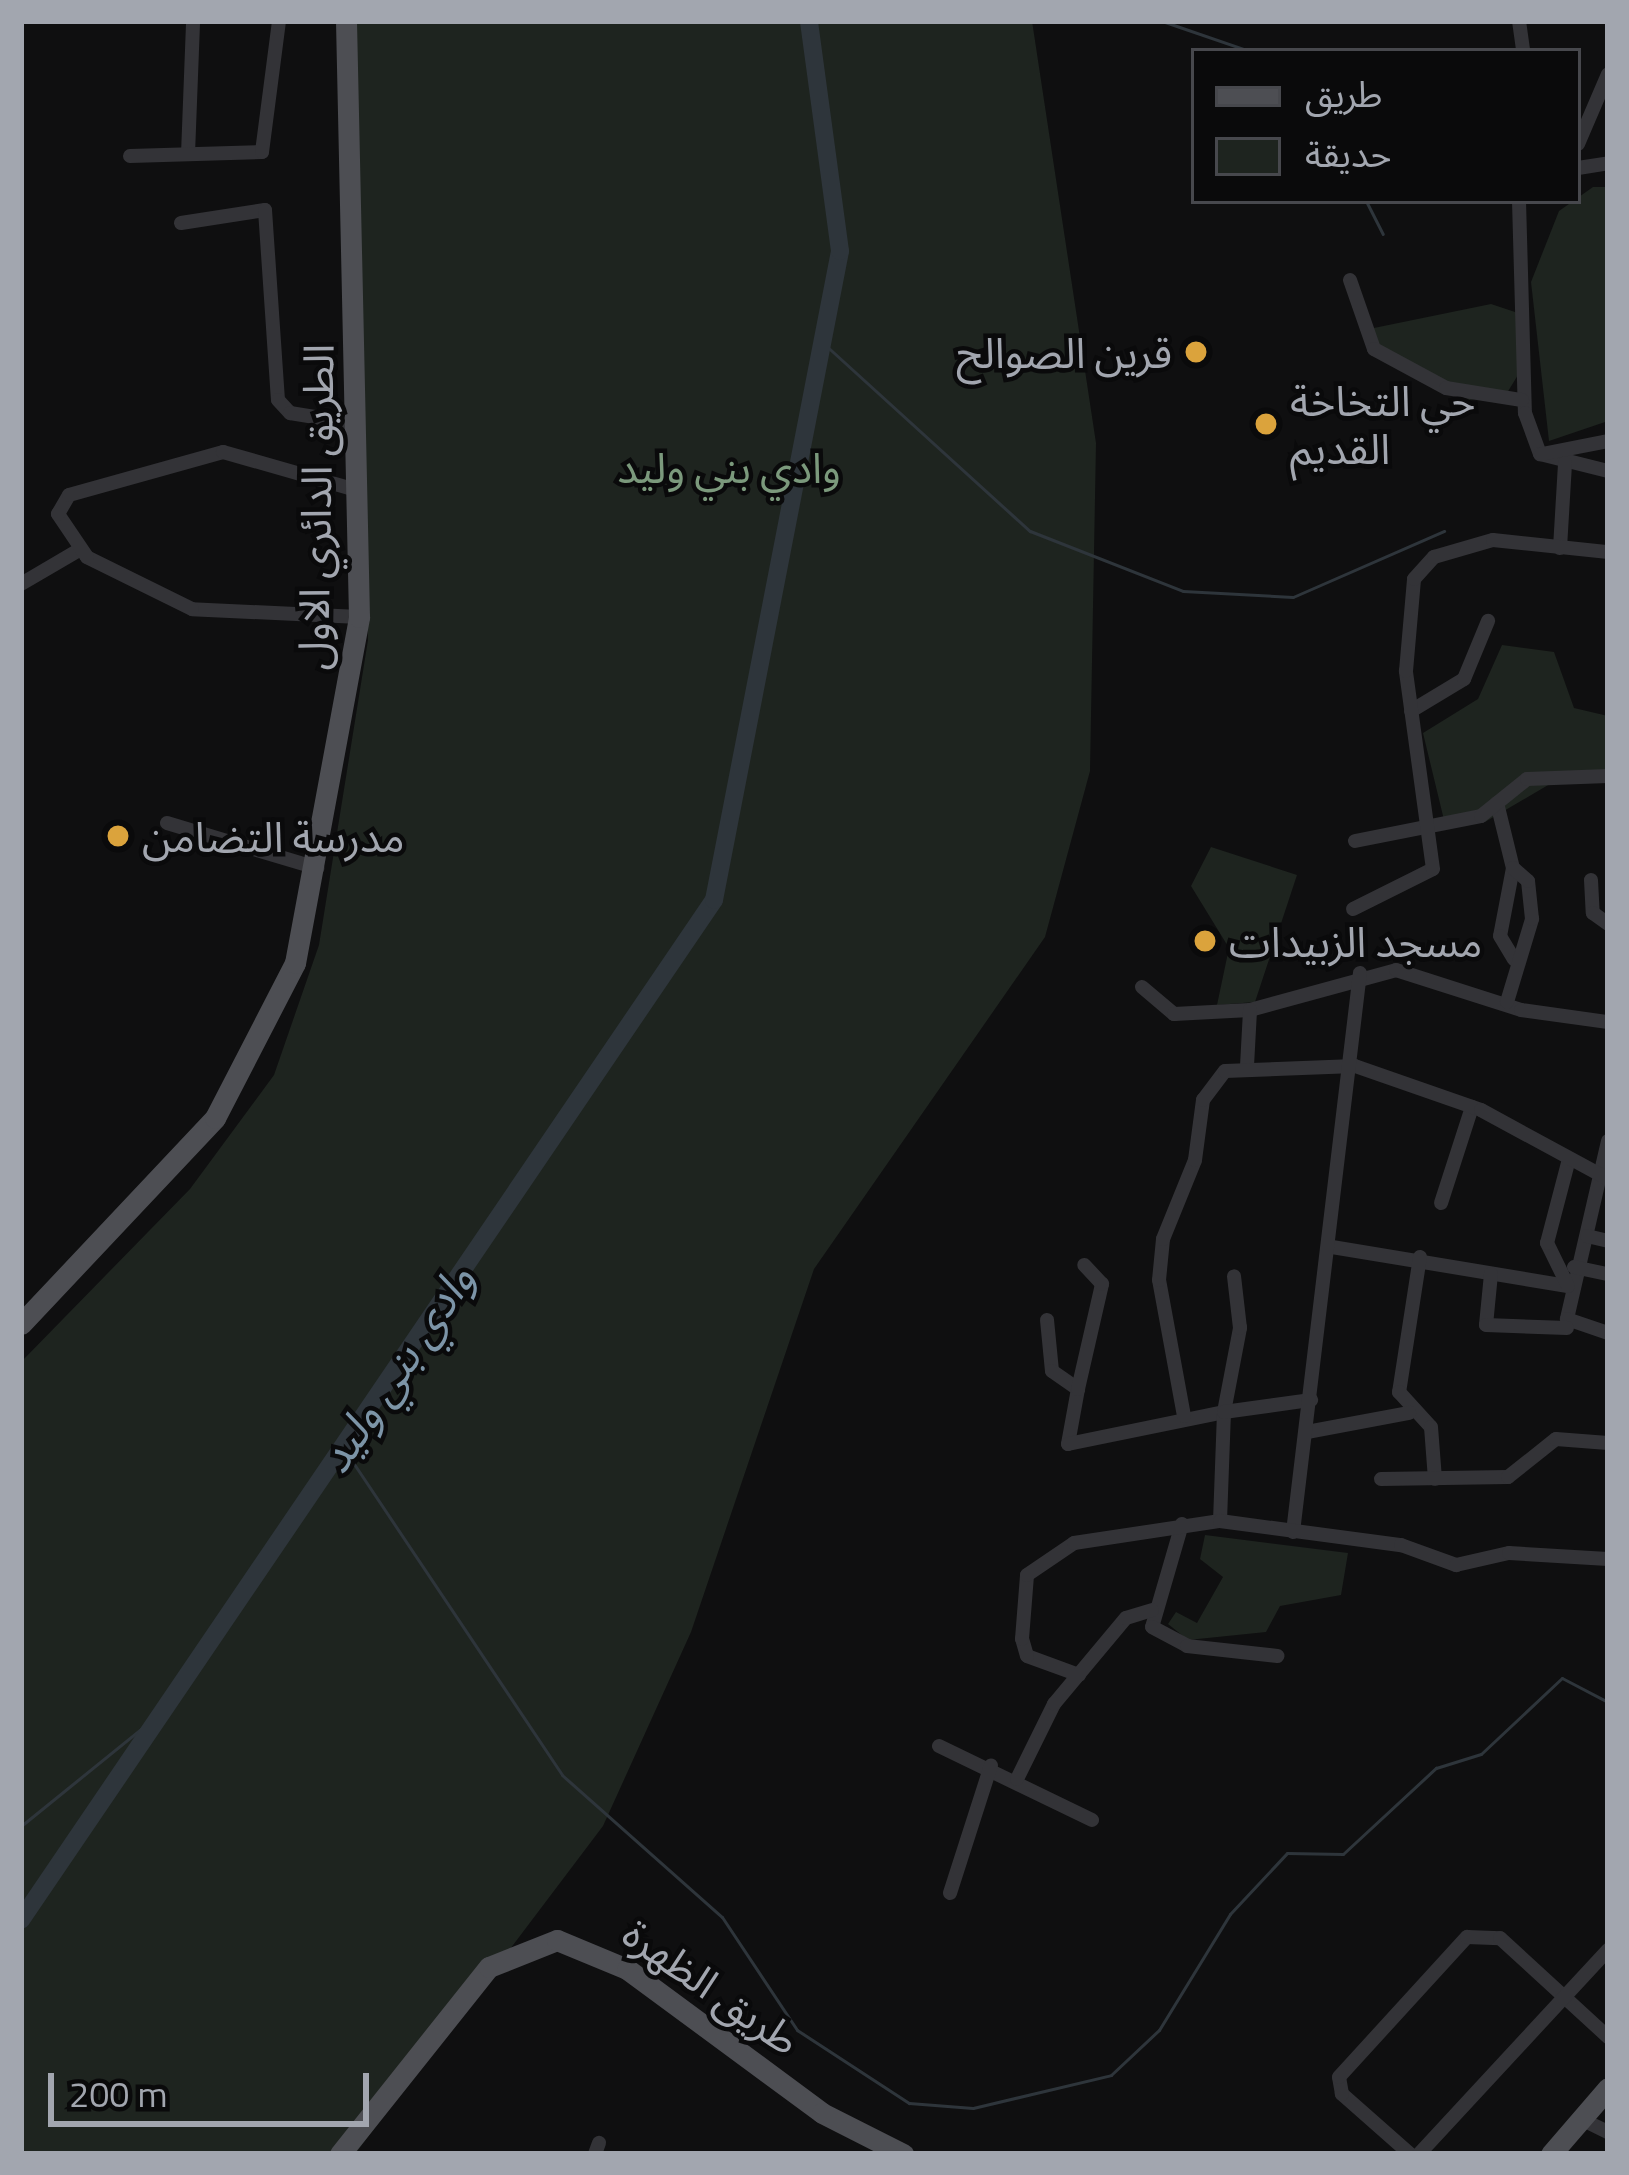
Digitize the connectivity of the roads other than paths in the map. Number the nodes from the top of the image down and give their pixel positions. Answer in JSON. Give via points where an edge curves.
{"nodes":[{"id":1,"x":193,"y":21,"type":"edge"},
{"id":2,"x":279,"y":21,"type":"edge"},
{"id":3,"x":346,"y":21,"type":"edge"},
{"id":4,"x":1607,"y":78,"type":"edge"},
{"id":5,"x":1581,"y":137,"type":"edge"},
{"id":6,"x":188,"y":154,"type":"junction"},
{"id":7,"x":130,"y":156,"type":"dead end"},
{"id":8,"x":1519,"y":204,"type":"edge"},
{"id":9,"x":181,"y":223,"type":"dead end"},
{"id":10,"x":1350,"y":280,"type":"dead end"},
{"id":11,"x":1522,"y":400,"type":"junction"},
{"id":12,"x":358,"y":424,"type":"junction"},
{"id":13,"x":1608,"y":441,"type":"edge"},
{"id":14,"x":1540,"y":454,"type":"junction"},
{"id":15,"x":1565,"y":463,"type":"junction"},
{"id":16,"x":1608,"y":471,"type":"edge"},
{"id":17,"x":360,"y":491,"type":"junction"},
{"id":18,"x":1560,"y":548,"type":"junction"},
{"id":19,"x":79,"y":550,"type":"junction"},
{"id":20,"x":1608,"y":552,"type":"edge"},
{"id":21,"x":21,"y":584,"type":"edge"},
{"id":22,"x":359,"y":617,"type":"junction"},
{"id":23,"x":1488,"y":621,"type":"dead end"},
{"id":24,"x":1411,"y":712,"type":"junction"},
{"id":25,"x":1608,"y":776,"type":"edge"},
{"id":26,"x":1497,"y":803,"type":"junction"},
{"id":27,"x":167,"y":823,"type":"dead end"},
{"id":28,"x":1432,"y":830,"type":"junction"},
{"id":29,"x":1355,"y":841,"type":"dead end"},
{"id":30,"x":317,"y":868,"type":"junction"},
{"id":31,"x":1513,"y":868,"type":"junction"},
{"id":32,"x":1591,"y":880,"type":"dead end"},
{"id":33,"x":1353,"y":909,"type":"dead end"},
{"id":34,"x":1608,"y":924,"type":"edge"},
{"id":35,"x":1514,"y":959,"type":"junction"},
{"id":36,"x":1360,"y":974,"type":"junction"},
{"id":37,"x":1142,"y":987,"type":"dead end"},
{"id":38,"x":1507,"y":1003,"type":"junction"},
{"id":39,"x":1250,"y":1010,"type":"junction"},
{"id":40,"x":1608,"y":1022,"type":"edge"},
{"id":41,"x":1246,"y":1066,"type":"junction"},
{"id":42,"x":1355,"y":1066,"type":"junction"},
{"id":43,"x":1472,"y":1107,"type":"junction"},
{"id":44,"x":1608,"y":1141,"type":"edge"},
{"id":45,"x":1569,"y":1159,"type":"junction"},
{"id":46,"x":1603,"y":1177,"type":"edge"},
{"id":47,"x":1442,"y":1203,"type":"dead end"},
{"id":48,"x":1587,"y":1236,"type":"junction"},
{"id":49,"x":1608,"y":1240,"type":"edge"},
{"id":50,"x":1332,"y":1247,"type":"junction"},
{"id":51,"x":1420,"y":1257,"type":"junction"},
{"id":52,"x":1084,"y":1265,"type":"dead end"},
{"id":53,"x":1574,"y":1267,"type":"junction"},
{"id":54,"x":1491,"y":1274,"type":"junction"},
{"id":55,"x":1608,"y":1274,"type":"edge"},
{"id":56,"x":1234,"y":1276,"type":"dead end"},
{"id":57,"x":1568,"y":1286,"type":"junction"},
{"id":58,"x":1046,"y":1320,"type":"dead end"},
{"id":59,"x":21,"y":1324,"type":"edge"},
{"id":60,"x":1567,"y":1328,"type":"junction"},
{"id":61,"x":1608,"y":1333,"type":"edge"},
{"id":62,"x":1078,"y":1389,"type":"junction"},
{"id":63,"x":1311,"y":1400,"type":"junction"},
{"id":64,"x":1224,"y":1412,"type":"junction"},
{"id":65,"x":1409,"y":1412,"type":"junction"},
{"id":66,"x":1184,"y":1416,"type":"junction"},
{"id":67,"x":1307,"y":1432,"type":"junction"},
{"id":68,"x":1608,"y":1443,"type":"edge"},
{"id":69,"x":1435,"y":1479,"type":"junction"},
{"id":70,"x":1381,"y":1480,"type":"dead end"},
{"id":71,"x":1220,"y":1521,"type":"junction"},
{"id":72,"x":1182,"y":1524,"type":"junction"},
{"id":73,"x":1293,"y":1532,"type":"junction"},
{"id":74,"x":1608,"y":1559,"type":"edge"},
{"id":75,"x":1152,"y":1610,"type":"junction"},
{"id":76,"x":1277,"y":1656,"type":"dead end"},
{"id":77,"x":1079,"y":1675,"type":"junction"},
{"id":78,"x":939,"y":1746,"type":"dead end"},
{"id":79,"x":991,"y":1765,"type":"junction"},
{"id":80,"x":1017,"y":1779,"type":"junction"},
{"id":81,"x":1092,"y":1820,"type":"dead end"},
{"id":82,"x":950,"y":1893,"type":"dead end"},
{"id":83,"x":1608,"y":1950,"type":"edge"},
{"id":84,"x":1562,"y":1997,"type":"junction"},
{"id":85,"x":1608,"y":2037,"type":"edge"},
{"id":86,"x":1608,"y":2088,"type":"edge"},
{"id":87,"x":1581,"y":2119,"type":"junction"},
{"id":88,"x":1608,"y":2132,"type":"edge"},
{"id":89,"x":340,"y":2154,"type":"edge"},
{"id":90,"x":903,"y":2154,"type":"edge"},
{"id":91,"x":1410,"y":2154,"type":"edge"},
{"id":92,"x":1419,"y":2154,"type":"edge"},
{"id":93,"x":1551,"y":2154,"type":"edge"}],
"edges":[{"from":1,"to":6,"type":"street"},
{"from":2,"to":6,"type":"street","via":[[266,148]]},
{"from":3,"to":12,"type":"main road","name":"الطريق الدائري الاول"},
{"from":4,"to":5,"type":"street"},
{"from":6,"to":7,"type":"street"},
{"from":8,"to":11,"type":"street"},
{"from":9,"to":12,"type":"street","via":[[265,210],[278,400],[290,413]]},
{"from":10,"to":11,"type":"street","via":[[1375,349],[1446,388]]},
{"from":11,"to":14,"type":"street"},
{"from":12,"to":17,"type":"main road","name":"الطريق الدائري الاول"},
{"from":13,"to":14,"type":"street"},
{"from":14,"to":15,"type":"street"},
{"from":15,"to":16,"type":"street"},
{"from":15,"to":18,"type":"street"},
{"from":17,"to":19,"type":"street","via":[[223,452],[69,495],[58,514]]},
{"from":17,"to":22,"type":"main road","name":"الطريق الدائري الاول"},
{"from":18,"to":20,"type":"street"},
{"from":18,"to":24,"type":"street","via":[[1493,540],[1423,567],[1410,591]]},
{"from":19,"to":21,"type":"street"},
{"from":19,"to":22,"type":"street","via":[[192,609]]},
{"from":22,"to":30,"type":"main road","name":"الطريق الدائري الاول"},
{"from":23,"to":24,"type":"street","via":[[1464,679]]},
{"from":24,"to":28,"type":"street"},
{"from":25,"to":26,"type":"street","via":[[1549,774]]},
{"from":26,"to":28,"type":"street"},
{"from":26,"to":31,"type":"street"},
{"from":27,"to":30,"type":"street"},
{"from":28,"to":29,"type":"street"},
{"from":28,"to":33,"type":"street","via":[[1431,874]]},
{"from":30,"to":59,"type":"main road","name":"الطريق الدائري الاول","via":[[288,980],[215,1118]]},
{"from":31,"to":35,"type":"street","via":[[1498,900]]},
{"from":31,"to":35,"type":"street","via":[[1528,881],[1532,919]]},
{"from":32,"to":34,"type":"street","via":[[1593,913]]},
{"from":35,"to":38,"type":"street"},
{"from":36,"to":38,"type":"street","via":[[1442,979]]},
{"from":36,"to":39,"type":"street"},
{"from":36,"to":42,"type":"street"},
{"from":37,"to":39,"type":"street","via":[[1174,1014]]},
{"from":38,"to":40,"type":"street"},
{"from":39,"to":41,"type":"street"},
{"from":41,"to":42,"type":"street"},
{"from":41,"to":66,"type":"street","via":[[1207,1092],[1196,1160],[1163,1239],[1159,1280]]},
{"from":42,"to":43,"type":"street"},
{"from":42,"to":50,"type":"street"},
{"from":43,"to":45,"type":"street"},
{"from":43,"to":47,"type":"street"},
{"from":44,"to":46,"type":"street"},
{"from":45,"to":46,"type":"street"},
{"from":45,"to":57,"type":"street","via":[[1547,1243]]},
{"from":46,"to":48,"type":"street"},
{"from":48,"to":49,"type":"street"},
{"from":48,"to":53,"type":"street"},
{"from":50,"to":51,"type":"street"},
{"from":50,"to":63,"type":"street"},
{"from":51,"to":54,"type":"street"},
{"from":51,"to":65,"type":"street","via":[[1400,1372]]},
{"from":52,"to":62,"type":"street","via":[[1102,1284]]},
{"from":53,"to":55,"type":"street"},
{"from":53,"to":57,"type":"street"},
{"from":54,"to":57,"type":"street"},
{"from":54,"to":60,"type":"street","via":[[1486,1324]]},
{"from":56,"to":64,"type":"street","via":[[1240,1328]]},
{"from":57,"to":60,"type":"street"},
{"from":58,"to":62,"type":"street","via":[[1052,1371]]},
{"from":60,"to":61,"type":"street"},
{"from":62,"to":66,"type":"street","via":[[1065,1433],[1074,1448]]},
{"from":63,"to":64,"type":"street"},
{"from":63,"to":67,"type":"street"},
{"from":64,"to":66,"type":"street"},
{"from":64,"to":71,"type":"street"},
{"from":65,"to":67,"type":"street"},
{"from":65,"to":69,"type":"street","via":[[1431,1427]]},
{"from":67,"to":73,"type":"street"},
{"from":68,"to":69,"type":"street","via":[[1556,1439],[1508,1477]]},
{"from":69,"to":70,"type":"street"},
{"from":71,"to":72,"type":"street"},
{"from":71,"to":73,"type":"street"},
{"from":72,"to":75,"type":"street"},
{"from":72,"to":77,"type":"street","via":[[1074,1543],[1027,1575],[1027,1656]]},
{"from":73,"to":74,"type":"street","via":[[1401,1545],[1456,1565],[1509,1553]]},
{"from":75,"to":76,"type":"street","via":[[1152,1627],[1187,1646]]},
{"from":75,"to":77,"type":"street","via":[[1133,1611]]},
{"from":77,"to":80,"type":"street","via":[[1036,1730]]},
{"from":78,"to":79,"type":"street"},
{"from":79,"to":80,"type":"street"},
{"from":79,"to":82,"type":"street"},
{"from":80,"to":81,"type":"street"},
{"from":83,"to":84,"type":"street"},
{"from":84,"to":85,"type":"street"},
{"from":84,"to":91,"type":"street","via":[[1488,1933],[1452,1950],[1340,2077],[1342,2094]]},
{"from":84,"to":92,"type":"street"},
{"from":86,"to":87,"type":"main road"},
{"from":87,"to":88,"type":"street"},
{"from":87,"to":93,"type":"main road"},
{"from":89,"to":90,"type":"main road","name":"طريق الظهرة","via":[[489,1967],[557,1940],[627,1969],[822,2113]]}]}
